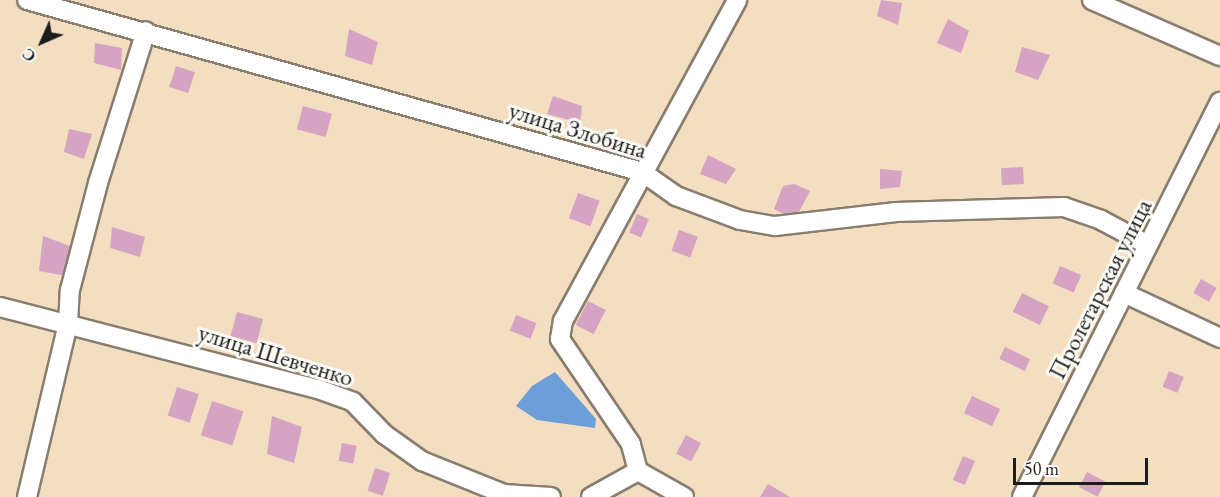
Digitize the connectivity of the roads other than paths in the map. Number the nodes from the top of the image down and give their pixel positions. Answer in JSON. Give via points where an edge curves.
{"nodes":[{"id":1,"x":27,"y":0,"type":"edge"},
{"id":2,"x":737,"y":0,"type":"edge"},
{"id":3,"x":1092,"y":0,"type":"edge"},
{"id":4,"x":146,"y":31,"type":"junction"},
{"id":5,"x":1220,"y":56,"type":"edge"},
{"id":6,"x":1220,"y":102,"type":"edge"},
{"id":7,"x":642,"y":172,"type":"junction"},
{"id":8,"x":1148,"y":245,"type":"junction"},
{"id":9,"x":1124,"y":292,"type":"junction"},
{"id":10,"x":0,"y":307,"type":"edge"},
{"id":11,"x":68,"y":324,"type":"junction"},
{"id":12,"x":1220,"y":338,"type":"edge"},
{"id":13,"x":638,"y":471,"type":"junction"},
{"id":14,"x":27,"y":497,"type":"edge"},
{"id":15,"x":551,"y":497,"type":"edge"},
{"id":16,"x":591,"y":497,"type":"edge"},
{"id":17,"x":684,"y":497,"type":"edge"},
{"id":18,"x":1022,"y":497,"type":"edge"}],
"edges":[{"from":1,"to":4,"type":"street","name":"улица Злобина"},
{"from":2,"to":7,"type":"street"},
{"from":3,"to":5,"type":"street"},
{"from":4,"to":7,"type":"street","name":"улица Злобина"},
{"from":4,"to":11,"type":"street","via":[[98,183],[70,290]]},
{"from":6,"to":8,"type":"street","name":"Пролетарская улица"},
{"from":7,"to":8,"type":"street","name":"улица Злобина","via":[[676,196],[710,211],[775,226],[896,212],[1064,207],[1101,220]]},
{"from":7,"to":13,"type":"street","via":[[563,321],[560,339],[631,444]]},
{"from":8,"to":9,"type":"street","name":"Пролетарская улица"},
{"from":9,"to":12,"type":"street"},
{"from":9,"to":18,"type":"street","name":"Пролетарская улица"},
{"from":10,"to":11,"type":"street","name":"улица Шевченко"},
{"from":11,"to":14,"type":"street"},
{"from":11,"to":15,"type":"street","name":"улица Шевченко","via":[[318,389],[353,402],[384,434],[422,461],[504,494]]},
{"from":13,"to":16,"type":"street"},
{"from":13,"to":17,"type":"street"}]}
